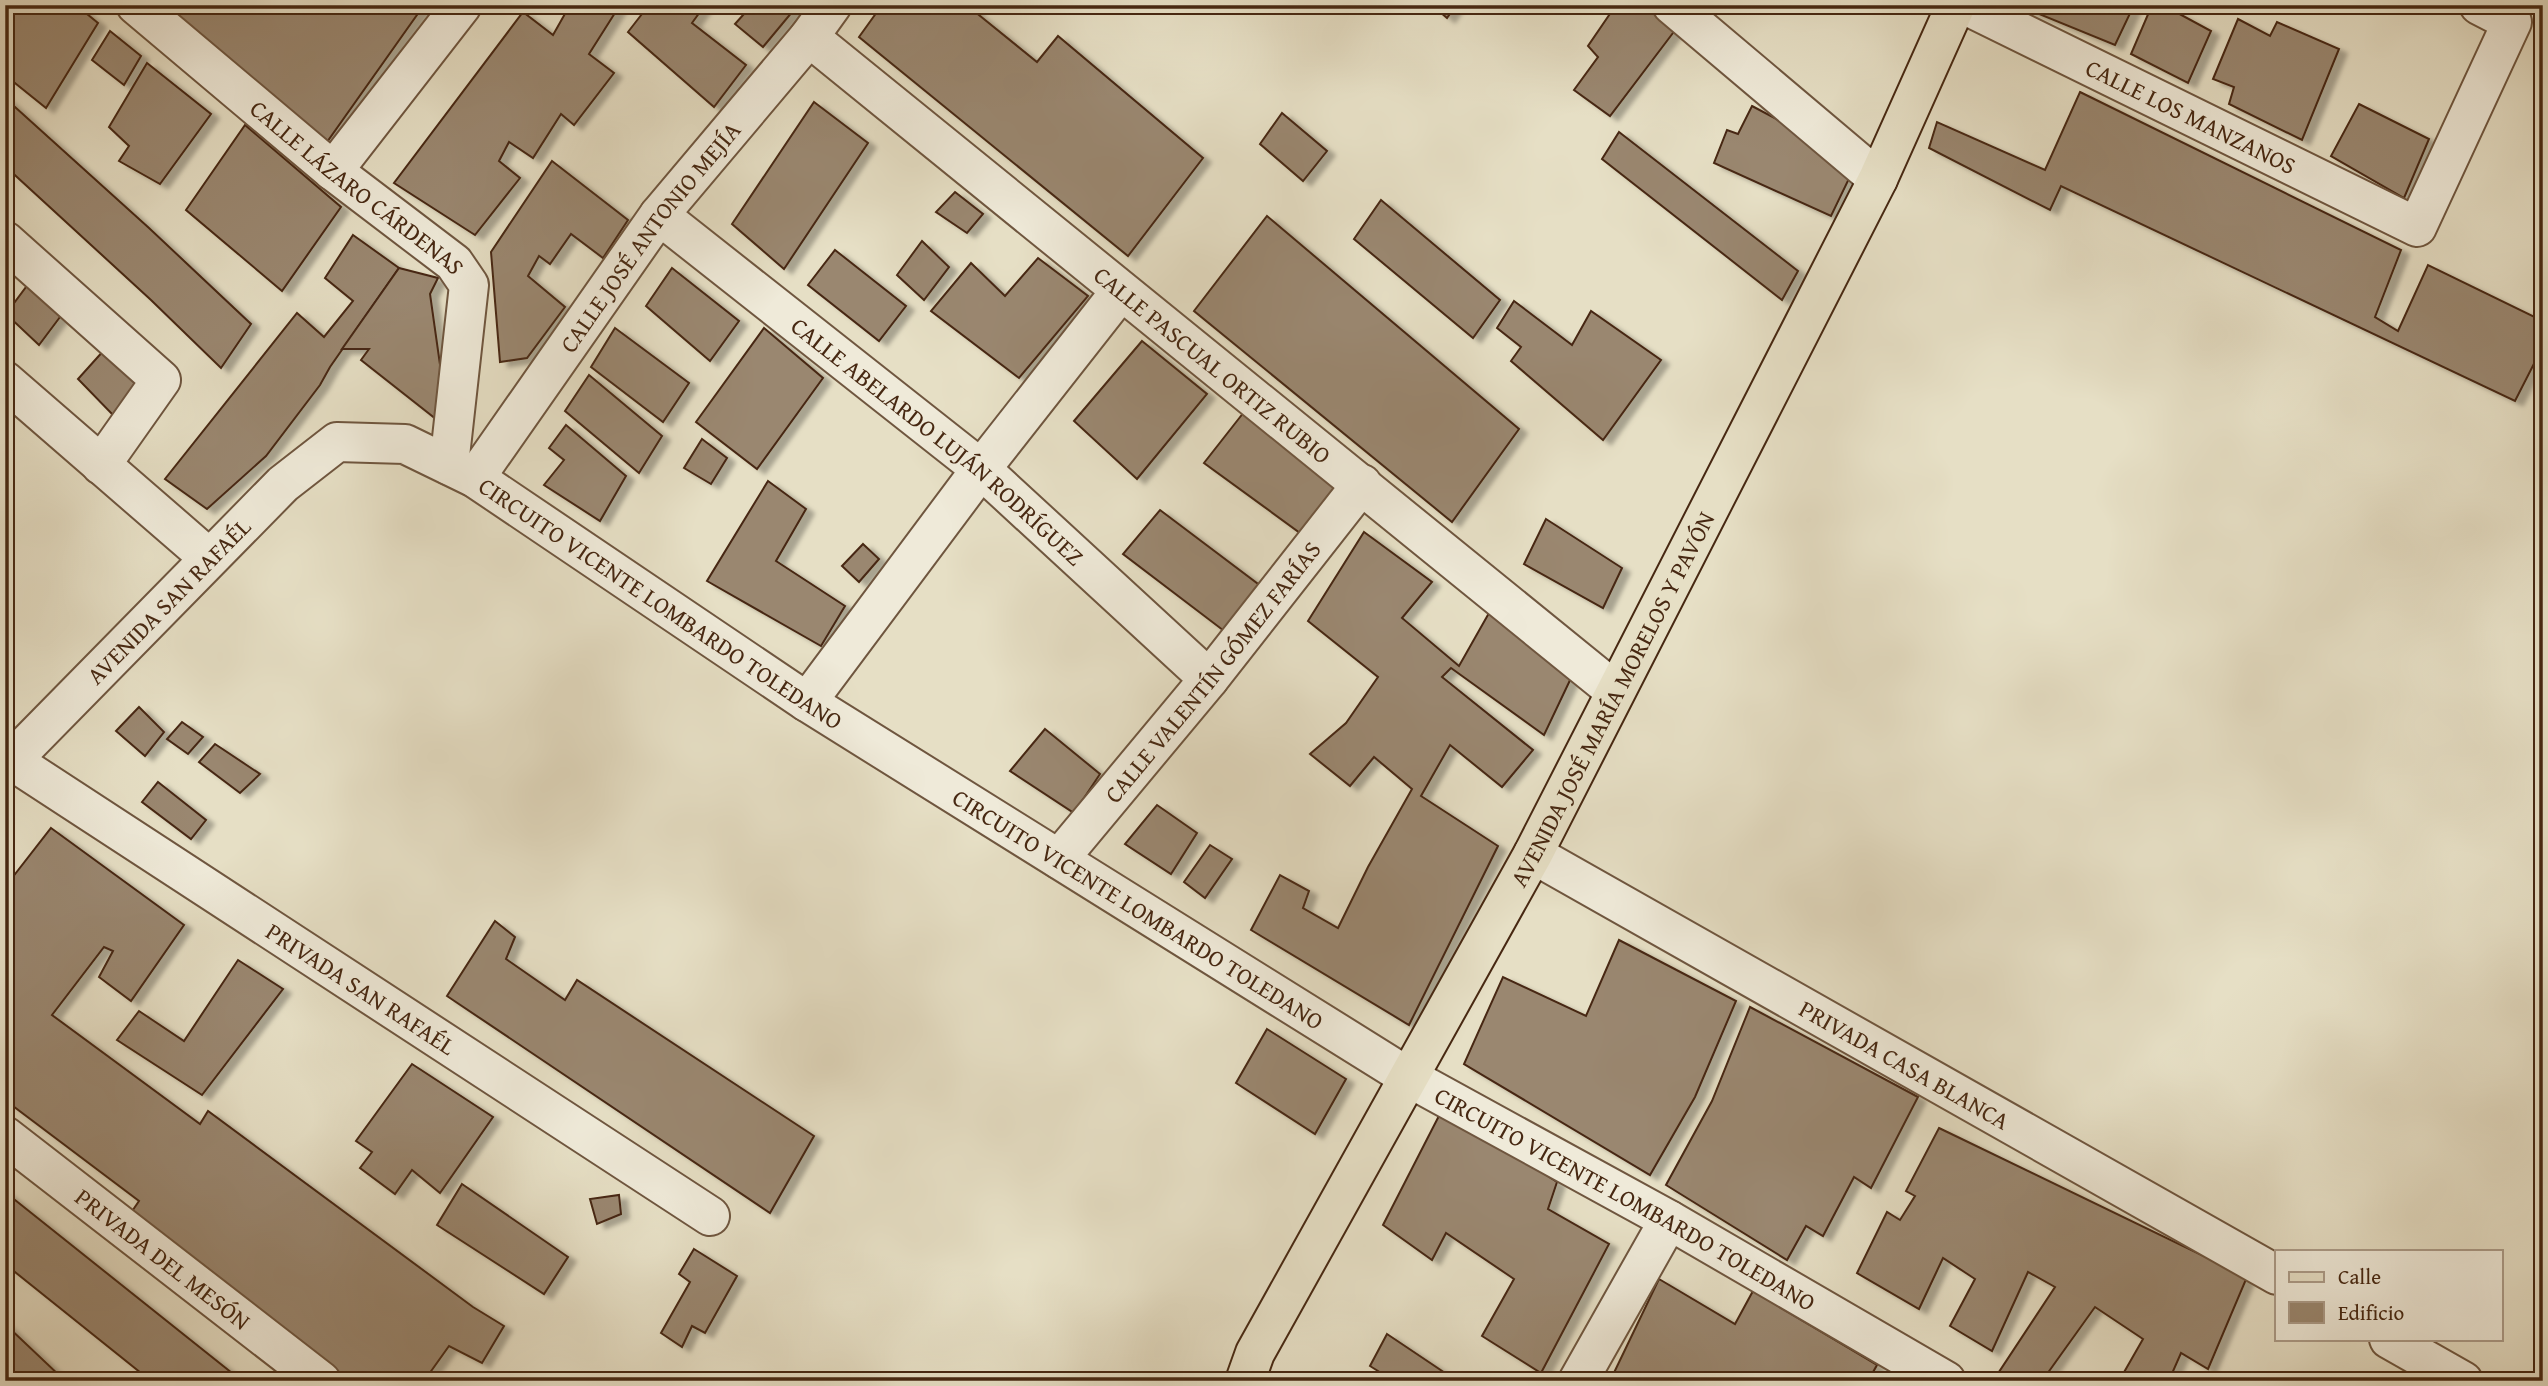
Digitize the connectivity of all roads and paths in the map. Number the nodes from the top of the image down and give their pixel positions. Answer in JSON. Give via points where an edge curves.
{"nodes":[{"id":1,"x":136,"y":5,"type":"edge"},
{"id":2,"x":462,"y":5,"type":"edge"},
{"id":3,"x":832,"y":5,"type":"edge"},
{"id":4,"x":1672,"y":5,"type":"edge"},
{"id":5,"x":1956,"y":5,"type":"edge"},
{"id":6,"x":1965,"y":5,"type":"edge"},
{"id":7,"x":2479,"y":5,"type":"edge"},
{"id":8,"x":809,"y":37,"type":"junction"},
{"id":9,"x":333,"y":171,"type":"junction"},
{"id":10,"x":1878,"y":180,"type":"junction"},
{"id":11,"x":659,"y":215,"type":"junction"},
{"id":12,"x":5,"y":241,"type":"edge"},
{"id":13,"x":1120,"y":292,"type":"junction"},
{"id":14,"x":5,"y":380,"type":"edge"},
{"id":15,"x":337,"y":442,"type":"joint"},
{"id":16,"x":100,"y":465,"type":"junction"},
{"id":17,"x":981,"y":469,"type":"junction"},
{"id":18,"x":462,"y":471,"type":"junction"},
{"id":19,"x":1362,"y":484,"type":"junction"},
{"id":20,"x":209,"y":558,"type":"junction"},
{"id":21,"x":1209,"y":678,"type":"junction"},
{"id":22,"x":1615,"y":691,"type":"junction"},
{"id":23,"x":807,"y":702,"type":"junction"},
{"id":24,"x":8,"y":764,"type":"edge"},
{"id":25,"x":1534,"y":854,"type":"junction"},
{"id":26,"x":1059,"y":859,"type":"junction"},
{"id":27,"x":1408,"y":1077,"type":"junction"},
{"id":28,"x":5,"y":1136,"type":"edge"},
{"id":29,"x":710,"y":1216,"type":"dead end"},
{"id":30,"x":1669,"y":1220,"type":"junction"},
{"id":31,"x":2275,"y":1274,"type":"edge"},
{"id":32,"x":2391,"y":1340,"type":"edge"},
{"id":33,"x":321,"y":1381,"type":"edge"},
{"id":34,"x":1245,"y":1381,"type":"edge"},
{"id":35,"x":1578,"y":1381,"type":"edge"},
{"id":36,"x":1946,"y":1381,"type":"edge"},
{"id":37,"x":2463,"y":1381,"type":"edge"}],
"edges":[{"from":1,"to":9,"type":"street","name":"CALLE LÁZARO CÁRDENAS"},
{"from":2,"to":9,"type":"street"},
{"from":3,"to":8,"type":"street","name":"CALLE JOSÉ ANTONIO MEJÍA"},
{"from":4,"to":10,"type":"street"},
{"from":5,"to":10,"type":"main road","name":"AVENIDA JOSÉ MARÍA MORELOS Y PAVÓN"},
{"from":6,"to":7,"type":"street","name":"CALLE LOS MANZANOS","via":[[2417,227],[2512,22]]},
{"from":8,"to":11,"type":"street","name":"CALLE JOSÉ ANTONIO MEJÍA"},
{"from":8,"to":13,"type":"street","name":"CALLE PASCUAL ORTIZ RUBIO"},
{"from":9,"to":18,"type":"street","name":"CALLE LÁZARO CÁRDENAS","via":[[454,263],[469,285]]},
{"from":10,"to":22,"type":"main road","name":"AVENIDA JOSÉ MARÍA MORELOS Y PAVÓN"},
{"from":11,"to":17,"type":"street","name":"CALLE ABELARDO LUJÁN RODRÍGUEZ"},
{"from":11,"to":18,"type":"street","name":"CALLE JOSÉ ANTONIO MEJÍA"},
{"from":12,"to":16,"type":"street","via":[[161,380]]},
{"from":13,"to":17,"type":"street"},
{"from":13,"to":19,"type":"street","name":"CALLE PASCUAL ORTIZ RUBIO"},
{"from":14,"to":16,"type":"street"},
{"from":15,"to":18,"type":"street","name":"CIRCUITO VICENTE LOMBARDO TOLEDANO","via":[[405,444]]},
{"from":15,"to":20,"type":"street","name":"AVENIDA SAN RAFAÉL","via":[[283,484]]},
{"from":16,"to":20,"type":"street"},
{"from":17,"to":21,"type":"street","name":"CALLE ABELARDO LUJÁN RODRÍGUEZ"},
{"from":17,"to":23,"type":"street"},
{"from":18,"to":23,"type":"street","name":"CIRCUITO VICENTE LOMBARDO TOLEDANO"},
{"from":19,"to":21,"type":"street","name":"CALLE VALENTÍN GÓMEZ FARÍAS"},
{"from":19,"to":22,"type":"street","name":"CALLE PASCUAL ORTIZ RUBIO"},
{"from":20,"to":24,"type":"street","name":"AVENIDA SAN RAFAÉL"},
{"from":21,"to":26,"type":"street","name":"CALLE VALENTÍN GÓMEZ FARÍAS"},
{"from":22,"to":25,"type":"main road","name":"AVENIDA JOSÉ MARÍA MORELOS Y PAVÓN"},
{"from":23,"to":26,"type":"street","name":"CIRCUITO VICENTE LOMBARDO TOLEDANO"},
{"from":24,"to":29,"type":"street","name":"PRIVADA SAN RAFAÉL"},
{"from":25,"to":27,"type":"main road","name":"AVENIDA JOSÉ MARÍA MORELOS Y PAVÓN"},
{"from":25,"to":31,"type":"street","name":"PRIVADA CASA BLANCA"},
{"from":26,"to":27,"type":"street","name":"CIRCUITO VICENTE LOMBARDO TOLEDANO"},
{"from":27,"to":30,"type":"street","name":"CIRCUITO VICENTE LOMBARDO TOLEDANO"},
{"from":27,"to":34,"type":"main road","name":"AVENIDA JOSÉ MARÍA MORELOS Y PAVÓN","via":[[1255,1353]]},
{"from":28,"to":33,"type":"street","name":"PRIVADA DEL MESÓN"},
{"from":30,"to":35,"type":"street"},
{"from":30,"to":36,"type":"street","name":"CIRCUITO VICENTE LOMBARDO TOLEDANO"},
{"from":32,"to":37,"type":"street"}]}
